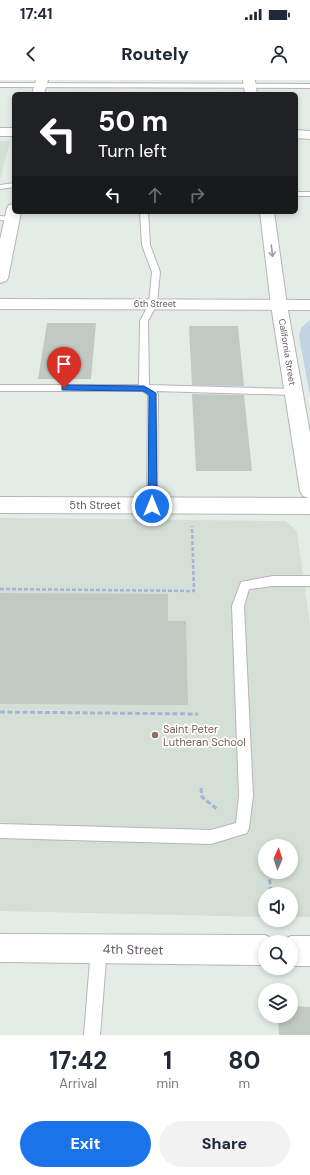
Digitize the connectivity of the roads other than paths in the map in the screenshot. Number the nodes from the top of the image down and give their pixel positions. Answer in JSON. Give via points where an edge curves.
{"nodes":[{"id":1,"x":151,"y":83,"type":"edge"},
{"id":2,"x":0,"y":84,"type":"edge"},
{"id":3,"x":40,"y":86,"type":"edge"},
{"id":4,"x":310,"y":86,"type":"edge"},
{"id":5,"x":250,"y":87,"type":"edge"},
{"id":6,"x":0,"y":132,"type":"edge"},
{"id":7,"x":12,"y":132,"type":"edge"},
{"id":8,"x":298,"y":134,"type":"edge"},
{"id":9,"x":310,"y":134,"type":"edge"},
{"id":10,"x":12,"y":185,"type":"edge"},
{"id":11,"x":0,"y":187,"type":"edge"},
{"id":12,"x":298,"y":194,"type":"edge"},
{"id":13,"x":310,"y":194,"type":"edge"},
{"id":14,"x":144,"y":214,"type":"edge"},
{"id":15,"x":267,"y":214,"type":"edge"},
{"id":16,"x":9,"y":215,"type":"edge"},
{"id":17,"x":0,"y":278,"type":"edge"},
{"id":18,"x":0,"y":304,"type":"edge"},
{"id":19,"x":153,"y":304,"type":"junction"},
{"id":20,"x":279,"y":305,"type":"junction"},
{"id":21,"x":310,"y":305,"type":"edge"},
{"id":22,"x":0,"y":388,"type":"edge"},
{"id":23,"x":144,"y":388,"type":"junction"},
{"id":24,"x":293,"y":392,"type":"junction"},
{"id":25,"x":310,"y":491,"type":"edge"},
{"id":26,"x":0,"y":505,"type":"edge"},
{"id":27,"x":152,"y":506,"type":"junction"},
{"id":28,"x":310,"y":506,"type":"edge"},
{"id":29,"x":310,"y":581,"type":"edge"},
{"id":30,"x":0,"y":831,"type":"edge"},
{"id":31,"x":0,"y":948,"type":"edge"},
{"id":32,"x":99,"y":948,"type":"junction"},
{"id":33,"x":258,"y":950,"type":"edge"},
{"id":34,"x":298,"y":951,"type":"edge"},
{"id":35,"x":310,"y":951,"type":"edge"},
{"id":36,"x":92,"y":1035,"type":"edge"}],
"edges":[{"from":1,"to":3,"type":"lane"},
{"from":1,"to":5,"type":"lane"},
{"from":2,"to":3,"type":"lane"},
{"from":4,"to":5,"type":"lane"},
{"from":6,"to":7,"type":"street"},
{"from":8,"to":9,"type":"street"},
{"from":10,"to":11,"type":"lane"},
{"from":12,"to":13,"type":"lane"},
{"from":14,"to":19,"type":"lane","via":[[146,244],[156,272]]},
{"from":15,"to":20,"type":"street","name":"California Street","one_way":true},
{"from":16,"to":17,"type":"street"},
{"from":18,"to":19,"type":"street","name":"6th Street"},
{"from":19,"to":20,"type":"street","name":"6th Street"},
{"from":19,"to":23,"type":"lane","via":[[144,321]]},
{"from":20,"to":21,"type":"street","name":"6th Street"},
{"from":20,"to":24,"type":"street","name":"California Street"},
{"from":22,"to":23,"type":"lane"},
{"from":23,"to":24,"type":"lane"},
{"from":23,"to":27,"type":"lane","via":[[153,394]]},
{"from":24,"to":25,"type":"street","name":"California Street"},
{"from":26,"to":27,"type":"street","name":"5th Street"},
{"from":27,"to":28,"type":"street","name":"5th Street"},
{"from":29,"to":30,"type":"lane","via":[[245,585],[238,606],[246,796],[242,828],[211,836]]},
{"from":31,"to":32,"type":"street","name":"4th Street"},
{"from":32,"to":33,"type":"street","name":"4th Street"},
{"from":32,"to":36,"type":"lane"},
{"from":34,"to":35,"type":"street"}]}
